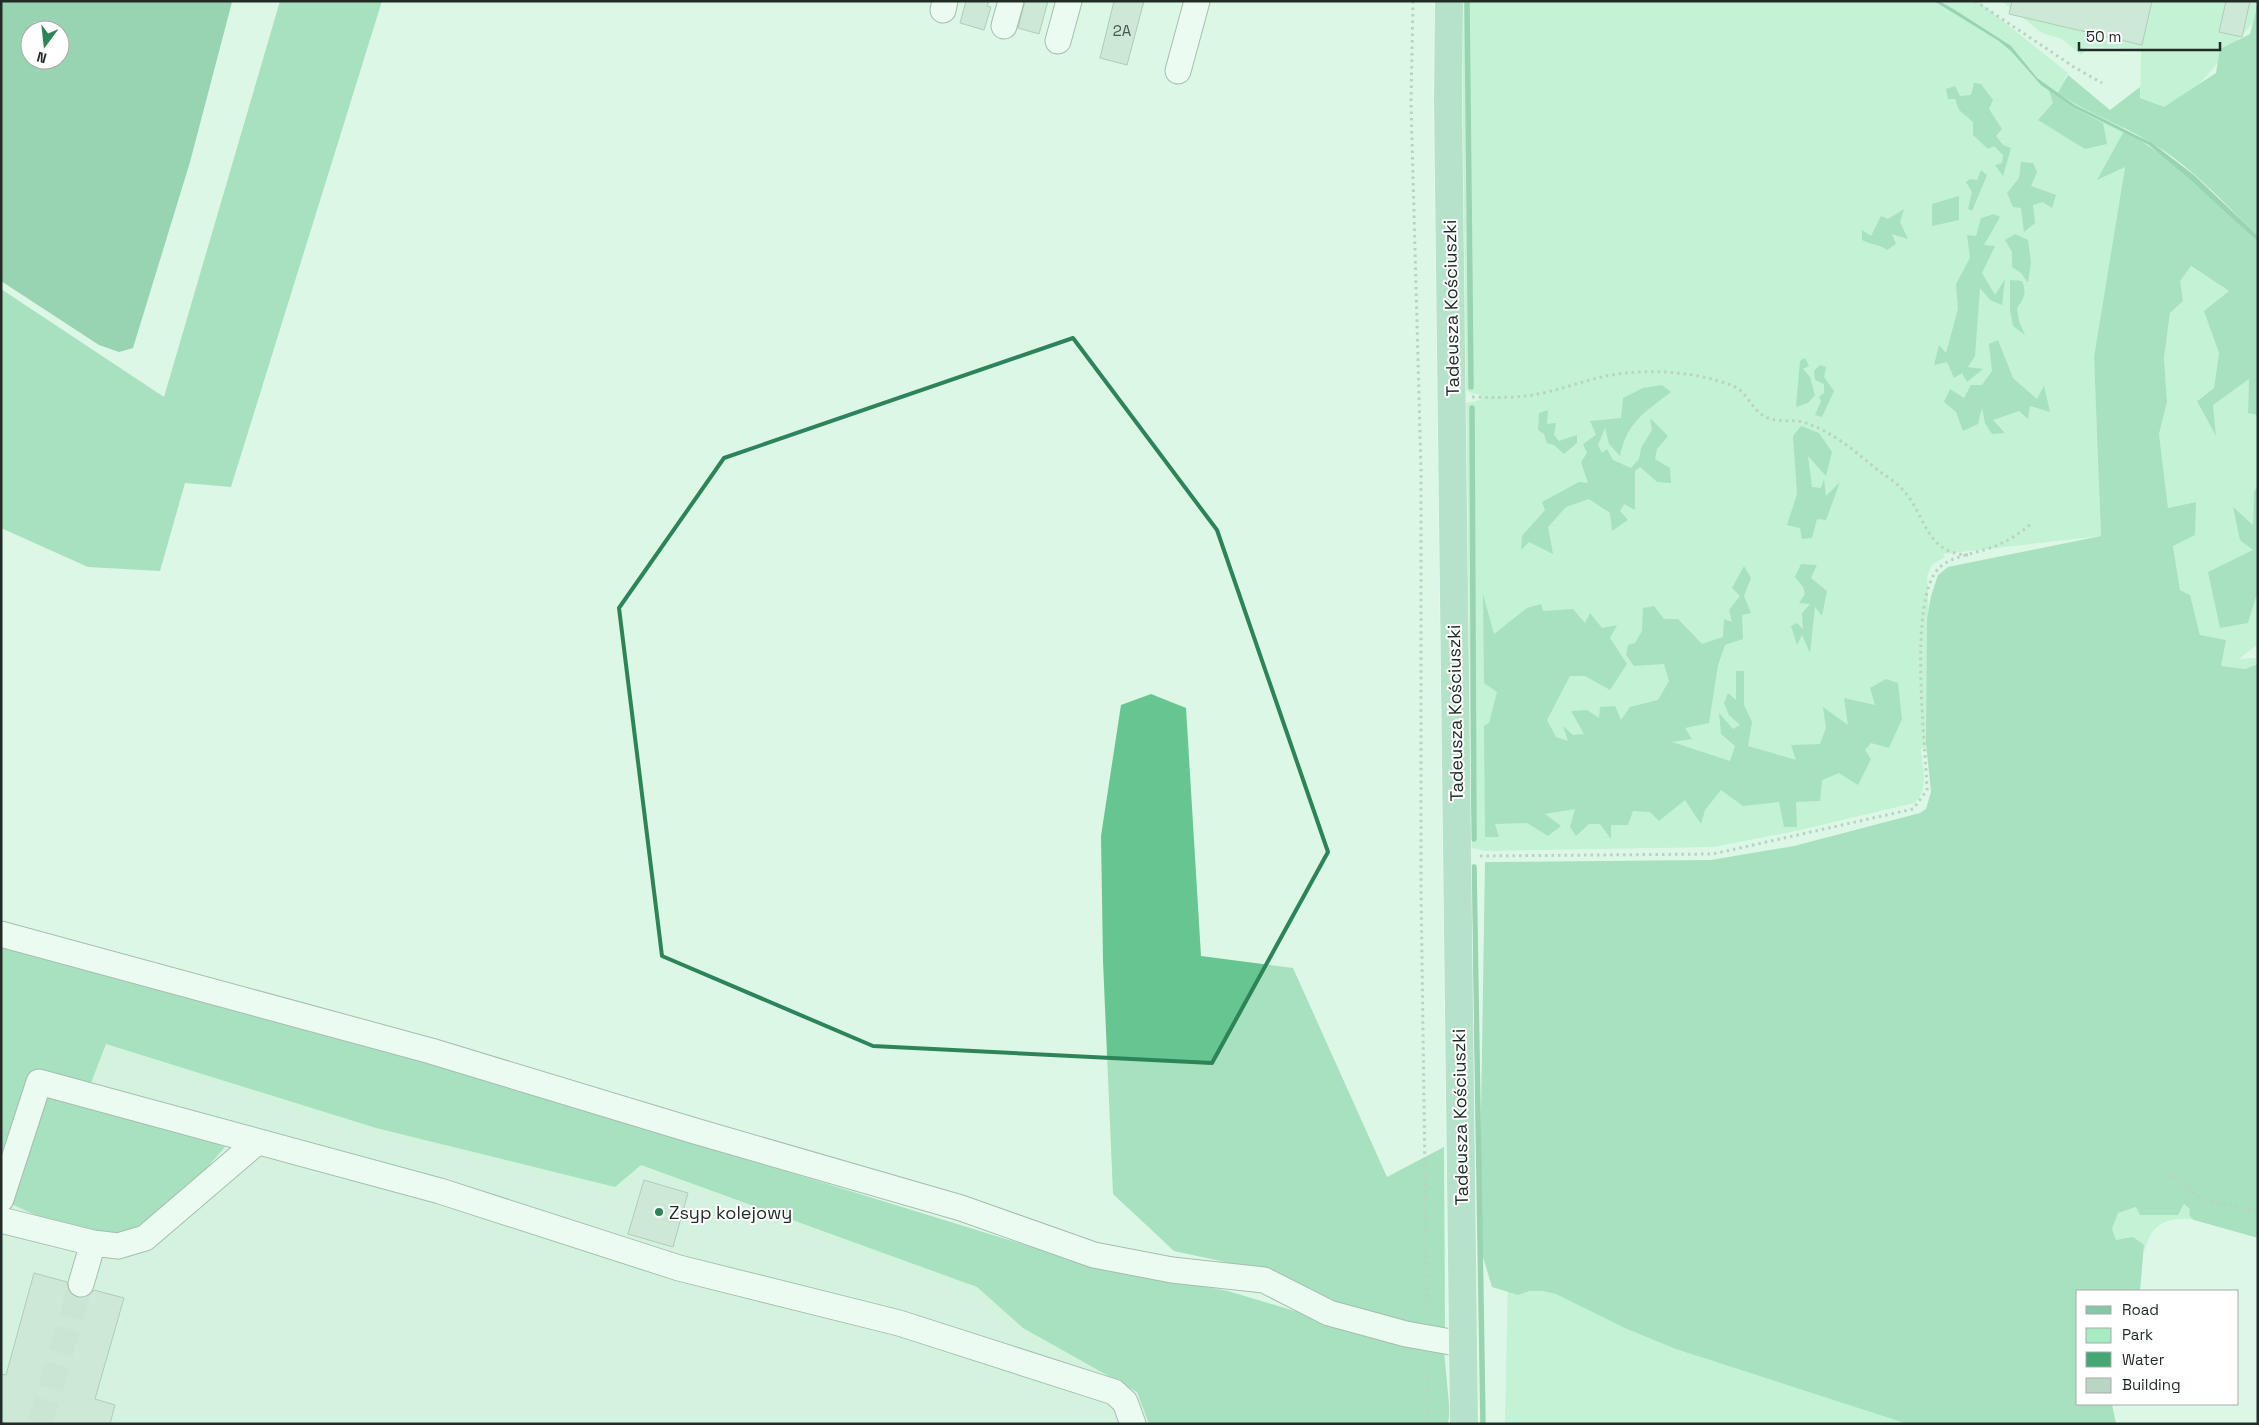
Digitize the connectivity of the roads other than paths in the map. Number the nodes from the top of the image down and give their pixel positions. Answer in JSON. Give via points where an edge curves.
{"nodes":[{"id":1,"x":1011,"y":1,"type":"edge"},
{"id":2,"x":1069,"y":1,"type":"edge"},
{"id":3,"x":1197,"y":1,"type":"edge"},
{"id":4,"x":1449,"y":1,"type":"edge"},
{"id":5,"x":1004,"y":26,"type":"dead end"},
{"id":6,"x":1058,"y":41,"type":"dead end"},
{"id":7,"x":1178,"y":71,"type":"dead end"},
{"id":8,"x":1,"y":934,"type":"edge"},
{"id":9,"x":256,"y":1143,"type":"junction"},
{"id":10,"x":1,"y":1199,"type":"edge"},
{"id":11,"x":1,"y":1220,"type":"edge"},
{"id":12,"x":93,"y":1243,"type":"junction"},
{"id":13,"x":81,"y":1284,"type":"tunnel mouth"},
{"id":14,"x":1462,"y":1344,"type":"junction"},
{"id":15,"x":1133,"y":1424,"type":"edge"},
{"id":16,"x":1464,"y":1424,"type":"edge"}],
"edges":[{"from":1,"to":5,"type":"street"},
{"from":2,"to":6,"type":"street"},
{"from":3,"to":7,"type":"street"},
{"from":4,"to":14,"type":"main road","name":"Tadeusza Kościuszki"},
{"from":8,"to":14,"type":"street","via":[[431,1051],[961,1208],[1094,1255],[1172,1270],[1264,1280],[1329,1313]]},
{"from":9,"to":10,"type":"street","via":[[39,1082]]},
{"from":9,"to":12,"type":"street","via":[[145,1238],[118,1246]]},
{"from":9,"to":15,"type":"street","via":[[440,1192],[679,1268],[899,1323],[1097,1386],[1114,1392],[1125,1402]]},
{"from":11,"to":12,"type":"street"},
{"from":12,"to":13,"type":"street"},
{"from":14,"to":16,"type":"main road","name":"Tadeusza Kościuszki"}]}
